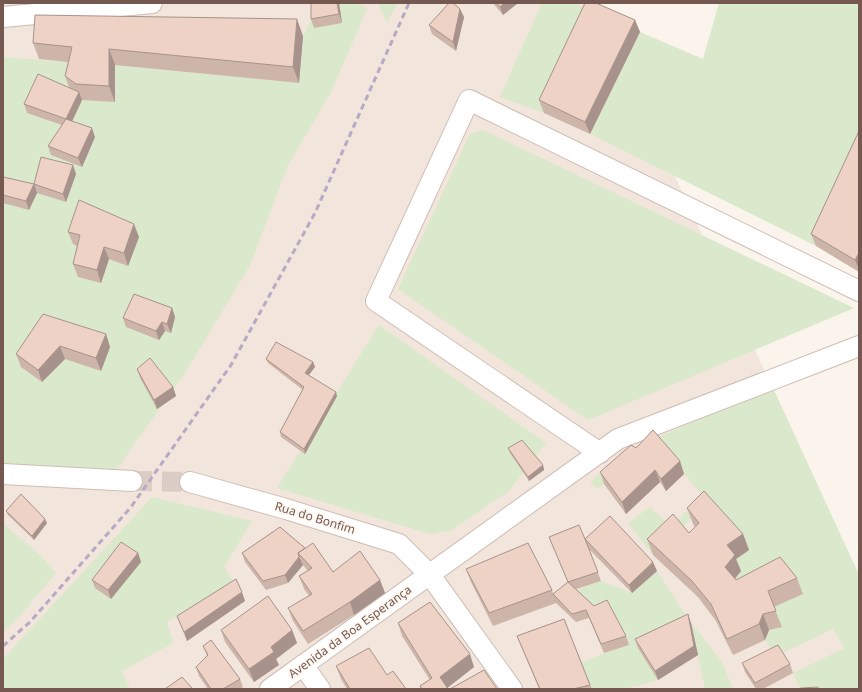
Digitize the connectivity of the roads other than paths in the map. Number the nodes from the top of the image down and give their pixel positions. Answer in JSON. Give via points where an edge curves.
{"nodes":[{"id":1,"x":152,"y":3,"type":"edge"},
{"id":2,"x":12,"y":12,"type":"edge"},
{"id":3,"x":859,"y":291,"type":"edge"},
{"id":4,"x":859,"y":346,"type":"edge"},
{"id":5,"x":600,"y":453,"type":"junction"},
{"id":6,"x":3,"y":474,"type":"edge"},
{"id":7,"x":132,"y":481,"type":"tunnel mouth"},
{"id":8,"x":190,"y":482,"type":"tunnel mouth"},
{"id":9,"x":430,"y":575,"type":"junction"},
{"id":10,"x":303,"y":665,"type":"junction"},
{"id":11,"x":270,"y":689,"type":"edge"},
{"id":12,"x":320,"y":689,"type":"edge"},
{"id":13,"x":512,"y":689,"type":"edge"}],
"edges":[{"from":1,"to":2,"type":"street"},
{"from":3,"to":5,"type":"street","via":[[469,100],[376,301]]},
{"from":4,"to":5,"type":"street","name":"Avenida da Boa Esperança","via":[[618,439]]},
{"from":5,"to":9,"type":"street","name":"Avenida da Boa Esperança"},
{"from":6,"to":7,"type":"street"},
{"from":8,"to":9,"type":"street","name":"Rua do Bonfim","via":[[399,544]]},
{"from":9,"to":10,"type":"street","name":"Avenida da Boa Esperança"},
{"from":9,"to":13,"type":"street","name":"Rua do Bonfim"},
{"from":10,"to":11,"type":"street","name":"Avenida da Boa Esperança"},
{"from":10,"to":12,"type":"street"}]}
